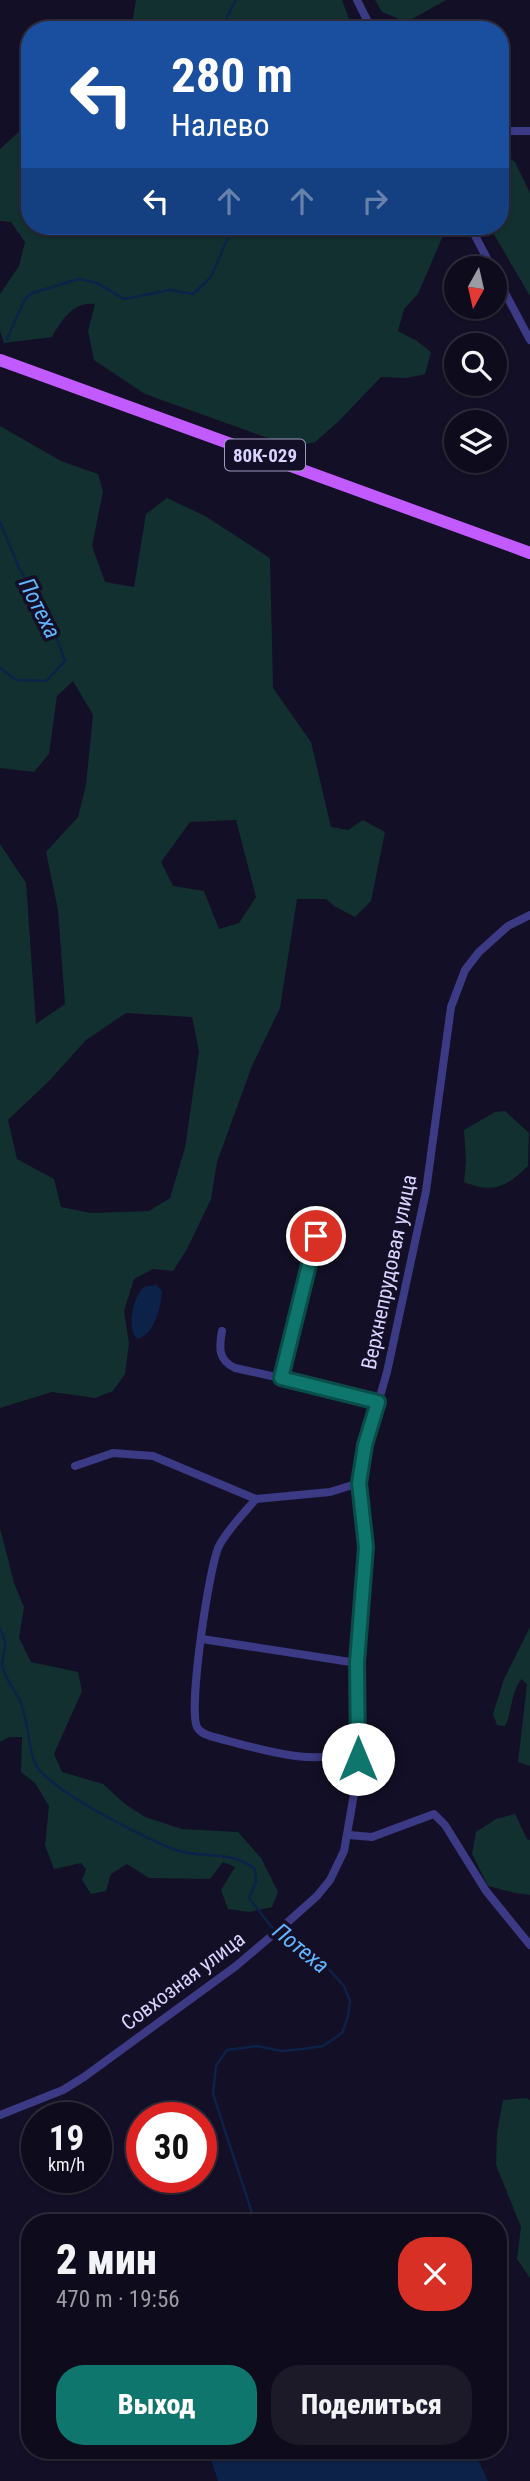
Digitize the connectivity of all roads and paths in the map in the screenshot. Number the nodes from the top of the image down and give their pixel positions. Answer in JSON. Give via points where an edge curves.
{"nodes":[{"id":1,"x":357,"y":0,"type":"edge"},
{"id":2,"x":368,"y":21,"type":"edge"},
{"id":3,"x":509,"y":131,"type":"edge"},
{"id":4,"x":530,"y":131,"type":"edge"},
{"id":5,"x":475,"y":235,"type":"edge"},
{"id":6,"x":486,"y":256,"type":"edge"},
{"id":7,"x":508,"y":299,"type":"edge"},
{"id":8,"x":530,"y":340,"type":"edge"},
{"id":9,"x":0,"y":360,"type":"edge"},
{"id":10,"x":530,"y":553,"type":"edge"},
{"id":11,"x":530,"y":915,"type":"edge"},
{"id":12,"x":322,"y":1214,"type":"dead end"},
{"id":13,"x":222,"y":1331,"type":"dead end"},
{"id":14,"x":281,"y":1378,"type":"junction"},
{"id":15,"x":378,"y":1402,"type":"junction"},
{"id":16,"x":75,"y":1466,"type":"dead end"},
{"id":17,"x":359,"y":1483,"type":"junction"},
{"id":18,"x":256,"y":1499,"type":"junction"},
{"id":19,"x":202,"y":1639,"type":"junction"},
{"id":20,"x":357,"y":1662,"type":"junction"},
{"id":21,"x":358,"y":1748,"type":"junction"},
{"id":22,"x":349,"y":1835,"type":"junction"},
{"id":23,"x":530,"y":1945,"type":"edge"},
{"id":24,"x":0,"y":2115,"type":"edge"}],
"edges":[{"from":1,"to":2,"type":"street"},
{"from":3,"to":4,"type":"street"},
{"from":5,"to":6,"type":"street"},
{"from":7,"to":8,"type":"street"},
{"from":9,"to":10,"type":"main road","number":"80К-029"},
{"from":11,"to":15,"type":"street","name":"Верхнепрудовая улица","via":[[508,926],[479,952],[451,1007],[426,1191]]},
{"from":12,"to":14,"type":"street"},
{"from":13,"to":14,"type":"street","via":[[221,1356],[226,1364]]},
{"from":14,"to":15,"type":"street"},
{"from":15,"to":17,"type":"street","name":"Верхнепрудовая улица"},
{"from":16,"to":18,"type":"street","via":[[113,1453],[153,1456]]},
{"from":17,"to":18,"type":"street","via":[[330,1492]]},
{"from":17,"to":20,"type":"street","name":"Верхнепрудовая улица","via":[[366,1547]]},
{"from":18,"to":19,"type":"street","via":[[219,1546]]},
{"from":19,"to":20,"type":"street"},
{"from":19,"to":21,"type":"street","via":[[194,1711],[201,1732],[294,1755],[333,1757]]},
{"from":20,"to":21,"type":"street","name":"Верхнепрудовая улица"},
{"from":21,"to":22,"type":"street","name":"Верхнепрудовая улица"},
{"from":22,"to":23,"type":"street","via":[[372,1837],[434,1814],[486,1891]]},
{"from":22,"to":24,"type":"street","name":"Совхозная улица","via":[[338,1867],[317,1896],[236,1966],[63,2091]]}]}
